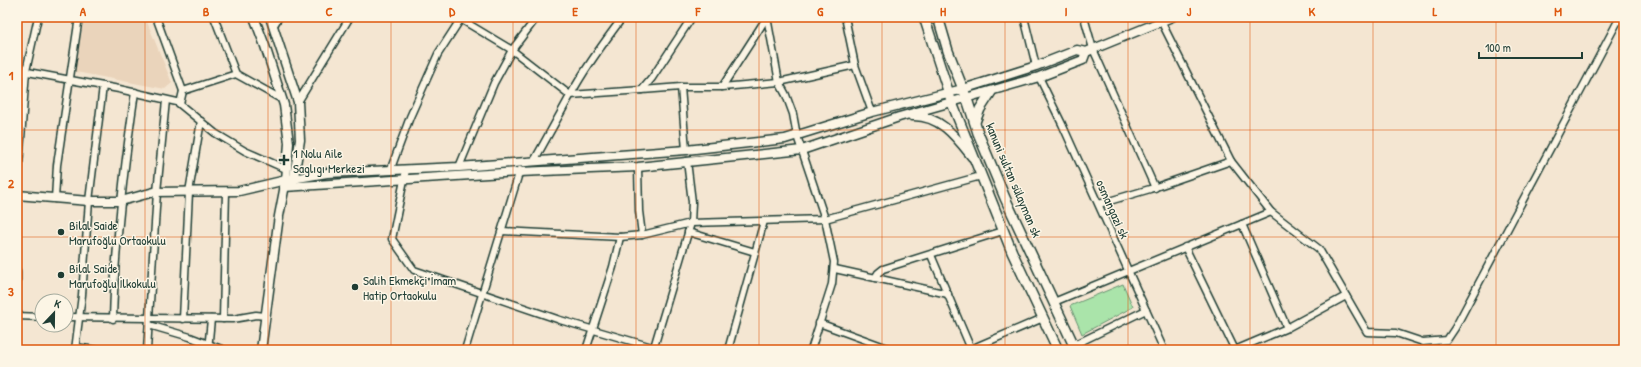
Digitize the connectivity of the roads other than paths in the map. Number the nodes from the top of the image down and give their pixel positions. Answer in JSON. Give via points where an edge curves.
{"nodes":[{"id":1,"x":38,"y":17,"type":"edge"},
{"id":2,"x":79,"y":17,"type":"edge"},
{"id":3,"x":156,"y":17,"type":"edge"},
{"id":4,"x":214,"y":17,"type":"edge"},
{"id":5,"x":254,"y":17,"type":"edge"},
{"id":6,"x":270,"y":17,"type":"edge"},
{"id":7,"x":279,"y":17,"type":"edge"},
{"id":8,"x":350,"y":17,"type":"edge"},
{"id":9,"x":537,"y":17,"type":"edge"},
{"id":10,"x":623,"y":17,"type":"edge"},
{"id":11,"x":692,"y":17,"type":"edge"},
{"id":12,"x":767,"y":17,"type":"edge"},
{"id":13,"x":845,"y":17,"type":"edge"},
{"id":14,"x":924,"y":17,"type":"edge"},
{"id":15,"x":938,"y":17,"type":"edge"},
{"id":16,"x":1024,"y":17,"type":"edge"},
{"id":17,"x":1084,"y":17,"type":"edge"},
{"id":18,"x":1172,"y":17,"type":"edge"},
{"id":19,"x":1620,"y":17,"type":"edge"},
{"id":20,"x":460,"y":18,"type":"edge"},
{"id":21,"x":1160,"y":20,"type":"edge"},
{"id":22,"x":274,"y":25,"type":"junction"},
{"id":23,"x":512,"y":50,"type":"junction"},
{"id":24,"x":1090,"y":51,"type":"junction"},
{"id":25,"x":855,"y":65,"type":"junction"},
{"id":26,"x":1036,"y":66,"type":"junction"},
{"id":27,"x":17,"y":70,"type":"edge"},
{"id":28,"x":26,"y":71,"type":"junction"},
{"id":29,"x":236,"y":74,"type":"junction"},
{"id":30,"x":1039,"y":77,"type":"junction"},
{"id":31,"x":70,"y":80,"type":"junction"},
{"id":32,"x":779,"y":82,"type":"junction"},
{"id":33,"x":102,"y":86,"type":"junction"},
{"id":34,"x":681,"y":87,"type":"junction"},
{"id":35,"x":722,"y":87,"type":"junction"},
{"id":36,"x":963,"y":89,"type":"junction"},
{"id":37,"x":642,"y":90,"type":"junction"},
{"id":38,"x":183,"y":91,"type":"junction"},
{"id":39,"x":135,"y":92,"type":"junction"},
{"id":40,"x":991,"y":92,"type":"junction"},
{"id":41,"x":948,"y":93,"type":"junction"},
{"id":42,"x":570,"y":95,"type":"junction"},
{"id":43,"x":967,"y":99,"type":"junction"},
{"id":44,"x":166,"y":100,"type":"junction"},
{"id":45,"x":283,"y":100,"type":"junction"},
{"id":46,"x":298,"y":102,"type":"junction"},
{"id":47,"x":952,"y":103,"type":"junction"},
{"id":48,"x":180,"y":104,"type":"junction"},
{"id":49,"x":872,"y":112,"type":"junction"},
{"id":50,"x":899,"y":117,"type":"junction"},
{"id":51,"x":201,"y":121,"type":"junction"},
{"id":52,"x":975,"y":122,"type":"junction"},
{"id":53,"x":797,"y":136,"type":"junction"},
{"id":54,"x":686,"y":150,"type":"junction"},
{"id":55,"x":802,"y":150,"type":"junction"},
{"id":56,"x":975,"y":160,"type":"junction"},
{"id":57,"x":534,"y":161,"type":"junction"},
{"id":58,"x":687,"y":161,"type":"junction"},
{"id":59,"x":1231,"y":161,"type":"junction"},
{"id":60,"x":522,"y":162,"type":"junction"},
{"id":61,"x":459,"y":167,"type":"junction"},
{"id":62,"x":638,"y":167,"type":"junction"},
{"id":63,"x":286,"y":169,"type":"junction"},
{"id":64,"x":406,"y":170,"type":"junction"},
{"id":65,"x":390,"y":171,"type":"junction"},
{"id":66,"x":520,"y":172,"type":"junction"},
{"id":67,"x":981,"y":176,"type":"junction"},
{"id":68,"x":404,"y":179,"type":"junction"},
{"id":69,"x":289,"y":183,"type":"junction"},
{"id":70,"x":1155,"y":188,"type":"junction"},
{"id":71,"x":157,"y":192,"type":"junction"},
{"id":72,"x":189,"y":192,"type":"junction"},
{"id":73,"x":226,"y":192,"type":"junction"},
{"id":74,"x":17,"y":194,"type":"edge"},
{"id":75,"x":55,"y":199,"type":"junction"},
{"id":76,"x":89,"y":201,"type":"junction"},
{"id":77,"x":121,"y":201,"type":"junction"},
{"id":78,"x":1099,"y":204,"type":"junction"},
{"id":79,"x":1271,"y":212,"type":"junction"},
{"id":80,"x":825,"y":219,"type":"junction"},
{"id":81,"x":764,"y":221,"type":"junction"},
{"id":82,"x":691,"y":223,"type":"junction"},
{"id":83,"x":1242,"y":224,"type":"junction"},
{"id":84,"x":502,"y":231,"type":"junction"},
{"id":85,"x":1003,"y":231,"type":"junction"},
{"id":86,"x":688,"y":232,"type":"junction"},
{"id":87,"x":642,"y":235,"type":"junction"},
{"id":88,"x":620,"y":237,"type":"junction"},
{"id":89,"x":1185,"y":247,"type":"junction"},
{"id":90,"x":755,"y":252,"type":"junction"},
{"id":91,"x":931,"y":255,"type":"junction"},
{"id":92,"x":835,"y":269,"type":"junction"},
{"id":93,"x":1129,"y":270,"type":"junction"},
{"id":94,"x":17,"y":271,"type":"edge"},
{"id":95,"x":875,"y":278,"type":"junction"},
{"id":96,"x":483,"y":293,"type":"junction"},
{"id":97,"x":948,"y":294,"type":"junction"},
{"id":98,"x":1346,"y":296,"type":"junction"},
{"id":99,"x":1054,"y":302,"type":"junction"},
{"id":100,"x":1146,"y":310,"type":"junction"},
{"id":101,"x":265,"y":316,"type":"junction"},
{"id":102,"x":17,"y":317,"type":"edge"},
{"id":103,"x":34,"y":317,"type":"edge"},
{"id":104,"x":74,"y":318,"type":"edge"},
{"id":105,"x":79,"y":318,"type":"junction"},
{"id":106,"x":113,"y":318,"type":"junction"},
{"id":107,"x":1043,"y":318,"type":"junction"},
{"id":108,"x":183,"y":319,"type":"junction"},
{"id":109,"x":211,"y":319,"type":"junction"},
{"id":110,"x":223,"y":319,"type":"junction"},
{"id":111,"x":149,"y":322,"type":"junction"},
{"id":112,"x":819,"y":323,"type":"junction"},
{"id":113,"x":1287,"y":328,"type":"junction"},
{"id":114,"x":592,"y":329,"type":"junction"},
{"id":115,"x":208,"y":347,"type":"edge"},
{"id":116,"x":654,"y":347,"type":"junction"},
{"id":117,"x":75,"y":348,"type":"edge"},
{"id":118,"x":979,"y":348,"type":"edge"},
{"id":119,"x":1075,"y":348,"type":"edge"},
{"id":120,"x":96,"y":350,"type":"edge"},
{"id":121,"x":147,"y":350,"type":"edge"},
{"id":122,"x":224,"y":350,"type":"edge"},
{"id":123,"x":261,"y":350,"type":"edge"},
{"id":124,"x":465,"y":350,"type":"edge"},
{"id":125,"x":586,"y":350,"type":"edge"},
{"id":126,"x":662,"y":350,"type":"edge"},
{"id":127,"x":728,"y":350,"type":"edge"},
{"id":128,"x":811,"y":350,"type":"edge"},
{"id":129,"x":893,"y":350,"type":"edge"},
{"id":130,"x":971,"y":350,"type":"edge"},
{"id":131,"x":1058,"y":350,"type":"edge"},
{"id":132,"x":1164,"y":350,"type":"edge"},
{"id":133,"x":1235,"y":350,"type":"edge"}],
"edges":[{"from":1,"to":28,"type":"street"},
{"from":2,"to":31,"type":"street"},
{"from":3,"to":38,"type":"street"},
{"from":4,"to":29,"type":"street"},
{"from":5,"to":45,"type":"street"},
{"from":6,"to":22,"type":"street"},
{"from":7,"to":22,"type":"street"},
{"from":8,"to":46,"type":"street"},
{"from":9,"to":23,"type":"street"},
{"from":10,"to":42,"type":"street","via":[[599,48]]},
{"from":11,"to":37,"type":"street"},
{"from":12,"to":32,"type":"street"},
{"from":12,"to":35,"type":"street"},
{"from":13,"to":25,"type":"street"},
{"from":14,"to":41,"type":"main road"},
{"from":15,"to":36,"type":"main road","name":"kanuni sultan sülayman sk"},
{"from":16,"to":26,"type":"street"},
{"from":17,"to":24,"type":"street"},
{"from":18,"to":21,"type":"street"},
{"from":19,"to":98,"type":"street","via":[[1447,340],[1423,342],[1396,333],[1367,332]]},
{"from":20,"to":23,"type":"street"},
{"from":20,"to":65,"type":"street","via":[[438,54]]},
{"from":21,"to":24,"type":"street"},
{"from":21,"to":59,"type":"street"},
{"from":22,"to":46,"type":"street"},
{"from":23,"to":42,"type":"street"},
{"from":23,"to":61,"type":"street","via":[[494,83]]},
{"from":24,"to":26,"type":"street","via":[[1077,50]]},
{"from":24,"to":30,"type":"street","via":[[1083,60]]},
{"from":24,"to":70,"type":"street"},
{"from":25,"to":32,"type":"street"},
{"from":25,"to":49,"type":"street"},
{"from":26,"to":36,"type":"street"},
{"from":27,"to":28,"type":"street"},
{"from":28,"to":31,"type":"street"},
{"from":28,"to":74,"type":"street"},
{"from":29,"to":38,"type":"street"},
{"from":29,"to":45,"type":"street"},
{"from":30,"to":40,"type":"street"},
{"from":30,"to":78,"type":"street","name":"osmangazi sk"},
{"from":31,"to":33,"type":"street"},
{"from":31,"to":75,"type":"street","via":[[57,165]]},
{"from":32,"to":35,"type":"street"},
{"from":32,"to":53,"type":"street","via":[[793,114]]},
{"from":33,"to":39,"type":"street"},
{"from":33,"to":76,"type":"street"},
{"from":34,"to":35,"type":"street"},
{"from":34,"to":37,"type":"street"},
{"from":34,"to":54,"type":"street"},
{"from":36,"to":41,"type":"street"},
{"from":36,"to":43,"type":"main road","name":"kanuni sultan sülayman sk"},
{"from":37,"to":42,"type":"street"},
{"from":38,"to":48,"type":"street"},
{"from":39,"to":44,"type":"street"},
{"from":39,"to":77,"type":"street"},
{"from":40,"to":43,"type":"street"},
{"from":40,"to":52,"type":"main road"},
{"from":41,"to":47,"type":"main road"},
{"from":41,"to":49,"type":"street"},
{"from":42,"to":57,"type":"street"},
{"from":43,"to":47,"type":"street"},
{"from":43,"to":52,"type":"main road","name":"kanuni sultan sülayman sk"},
{"from":44,"to":48,"type":"street"},
{"from":44,"to":71,"type":"street"},
{"from":45,"to":63,"type":"street","via":[[289,143]]},
{"from":46,"to":69,"type":"street","via":[[300,140]]},
{"from":47,"to":50,"type":"street"},
{"from":47,"to":56,"type":"main road"},
{"from":48,"to":51,"type":"street"},
{"from":49,"to":53,"type":"street"},
{"from":50,"to":55,"type":"street"},
{"from":50,"to":56,"type":"street","via":[[921,116],[940,123],[953,133]]},
{"from":51,"to":63,"type":"street","via":[[245,151]]},
{"from":51,"to":72,"type":"street"},
{"from":52,"to":99,"type":"main road","name":"kanuni sultan sülayman sk","via":[[1005,198]]},
{"from":53,"to":54,"type":"street"},
{"from":53,"to":55,"type":"street"},
{"from":54,"to":57,"type":"street"},
{"from":55,"to":58,"type":"street"},
{"from":55,"to":80,"type":"street"},
{"from":56,"to":67,"type":"main road"},
{"from":57,"to":60,"type":"street"},
{"from":58,"to":62,"type":"street"},
{"from":58,"to":82,"type":"street","via":[[692,202]]},
{"from":59,"to":70,"type":"street"},
{"from":59,"to":79,"type":"street"},
{"from":60,"to":61,"type":"street"},
{"from":60,"to":66,"type":"street"},
{"from":61,"to":64,"type":"street"},
{"from":62,"to":66,"type":"street"},
{"from":62,"to":87,"type":"street"},
{"from":63,"to":69,"type":"street"},
{"from":64,"to":65,"type":"street"},
{"from":64,"to":68,"type":"street"},
{"from":65,"to":69,"type":"street","via":[[327,173]]},
{"from":66,"to":68,"type":"street"},
{"from":66,"to":84,"type":"street"},
{"from":67,"to":80,"type":"street"},
{"from":67,"to":85,"type":"main road"},
{"from":68,"to":69,"type":"street"},
{"from":68,"to":96,"type":"street","via":[[392,239],[414,270]]},
{"from":69,"to":73,"type":"street"},
{"from":69,"to":101,"type":"street","via":[[279,216]]},
{"from":70,"to":78,"type":"street"},
{"from":71,"to":72,"type":"street"},
{"from":71,"to":77,"type":"street"},
{"from":71,"to":111,"type":"street"},
{"from":72,"to":73,"type":"street"},
{"from":72,"to":108,"type":"street"},
{"from":73,"to":110,"type":"street"},
{"from":74,"to":75,"type":"street"},
{"from":75,"to":76,"type":"street"},
{"from":76,"to":77,"type":"street"},
{"from":76,"to":105,"type":"street"},
{"from":77,"to":106,"type":"street"},
{"from":78,"to":93,"type":"street","name":"osmangazi sk"},
{"from":79,"to":83,"type":"street"},
{"from":79,"to":98,"type":"street","via":[[1319,249]]},
{"from":80,"to":81,"type":"street"},
{"from":80,"to":92,"type":"street"},
{"from":81,"to":82,"type":"street"},
{"from":81,"to":90,"type":"street"},
{"from":82,"to":86,"type":"street"},
{"from":82,"to":87,"type":"street"},
{"from":83,"to":89,"type":"street"},
{"from":83,"to":113,"type":"street"},
{"from":84,"to":88,"type":"street"},
{"from":84,"to":96,"type":"street"},
{"from":85,"to":91,"type":"street"},
{"from":85,"to":107,"type":"main road"},
{"from":86,"to":90,"type":"street"},
{"from":86,"to":116,"type":"street"},
{"from":87,"to":88,"type":"street"},
{"from":88,"to":114,"type":"street","via":[[613,267]]},
{"from":89,"to":93,"type":"street"},
{"from":89,"to":133,"type":"street"},
{"from":90,"to":127,"type":"street"},
{"from":91,"to":95,"type":"street","via":[[883,269]]},
{"from":91,"to":97,"type":"street"},
{"from":92,"to":95,"type":"street"},
{"from":92,"to":112,"type":"street"},
{"from":93,"to":99,"type":"street"},
{"from":93,"to":100,"type":"street","name":"osmangazi sk"},
{"from":94,"to":102,"type":"street"},
{"from":95,"to":97,"type":"street"},
{"from":96,"to":114,"type":"street"},
{"from":96,"to":124,"type":"street"},
{"from":97,"to":130,"type":"street"},
{"from":98,"to":113,"type":"street"},
{"from":99,"to":119,"type":"main road","name":"kanuni sultan sülayman sk"},
{"from":100,"to":119,"type":"street"},
{"from":100,"to":132,"type":"street","name":"osmangazi sk"},
{"from":101,"to":110,"type":"street"},
{"from":101,"to":123,"type":"street"},
{"from":102,"to":103,"type":"street"},
{"from":104,"to":105,"type":"street"},
{"from":105,"to":106,"type":"street"},
{"from":105,"to":117,"type":"street"},
{"from":106,"to":111,"type":"street"},
{"from":107,"to":118,"type":"street"},
{"from":107,"to":131,"type":"main road"},
{"from":108,"to":109,"type":"street"},
{"from":108,"to":111,"type":"street"},
{"from":109,"to":110,"type":"street"},
{"from":109,"to":115,"type":"street"},
{"from":111,"to":115,"type":"street","via":[[190,337]]},
{"from":111,"to":121,"type":"street"},
{"from":112,"to":128,"type":"street"},
{"from":112,"to":129,"type":"street"},
{"from":113,"to":133,"type":"street"},
{"from":114,"to":116,"type":"street"},
{"from":114,"to":125,"type":"street"},
{"from":115,"to":122,"type":"street"},
{"from":116,"to":126,"type":"street"},
{"from":117,"to":120,"type":"street"},
{"from":118,"to":130,"type":"street"}]}
